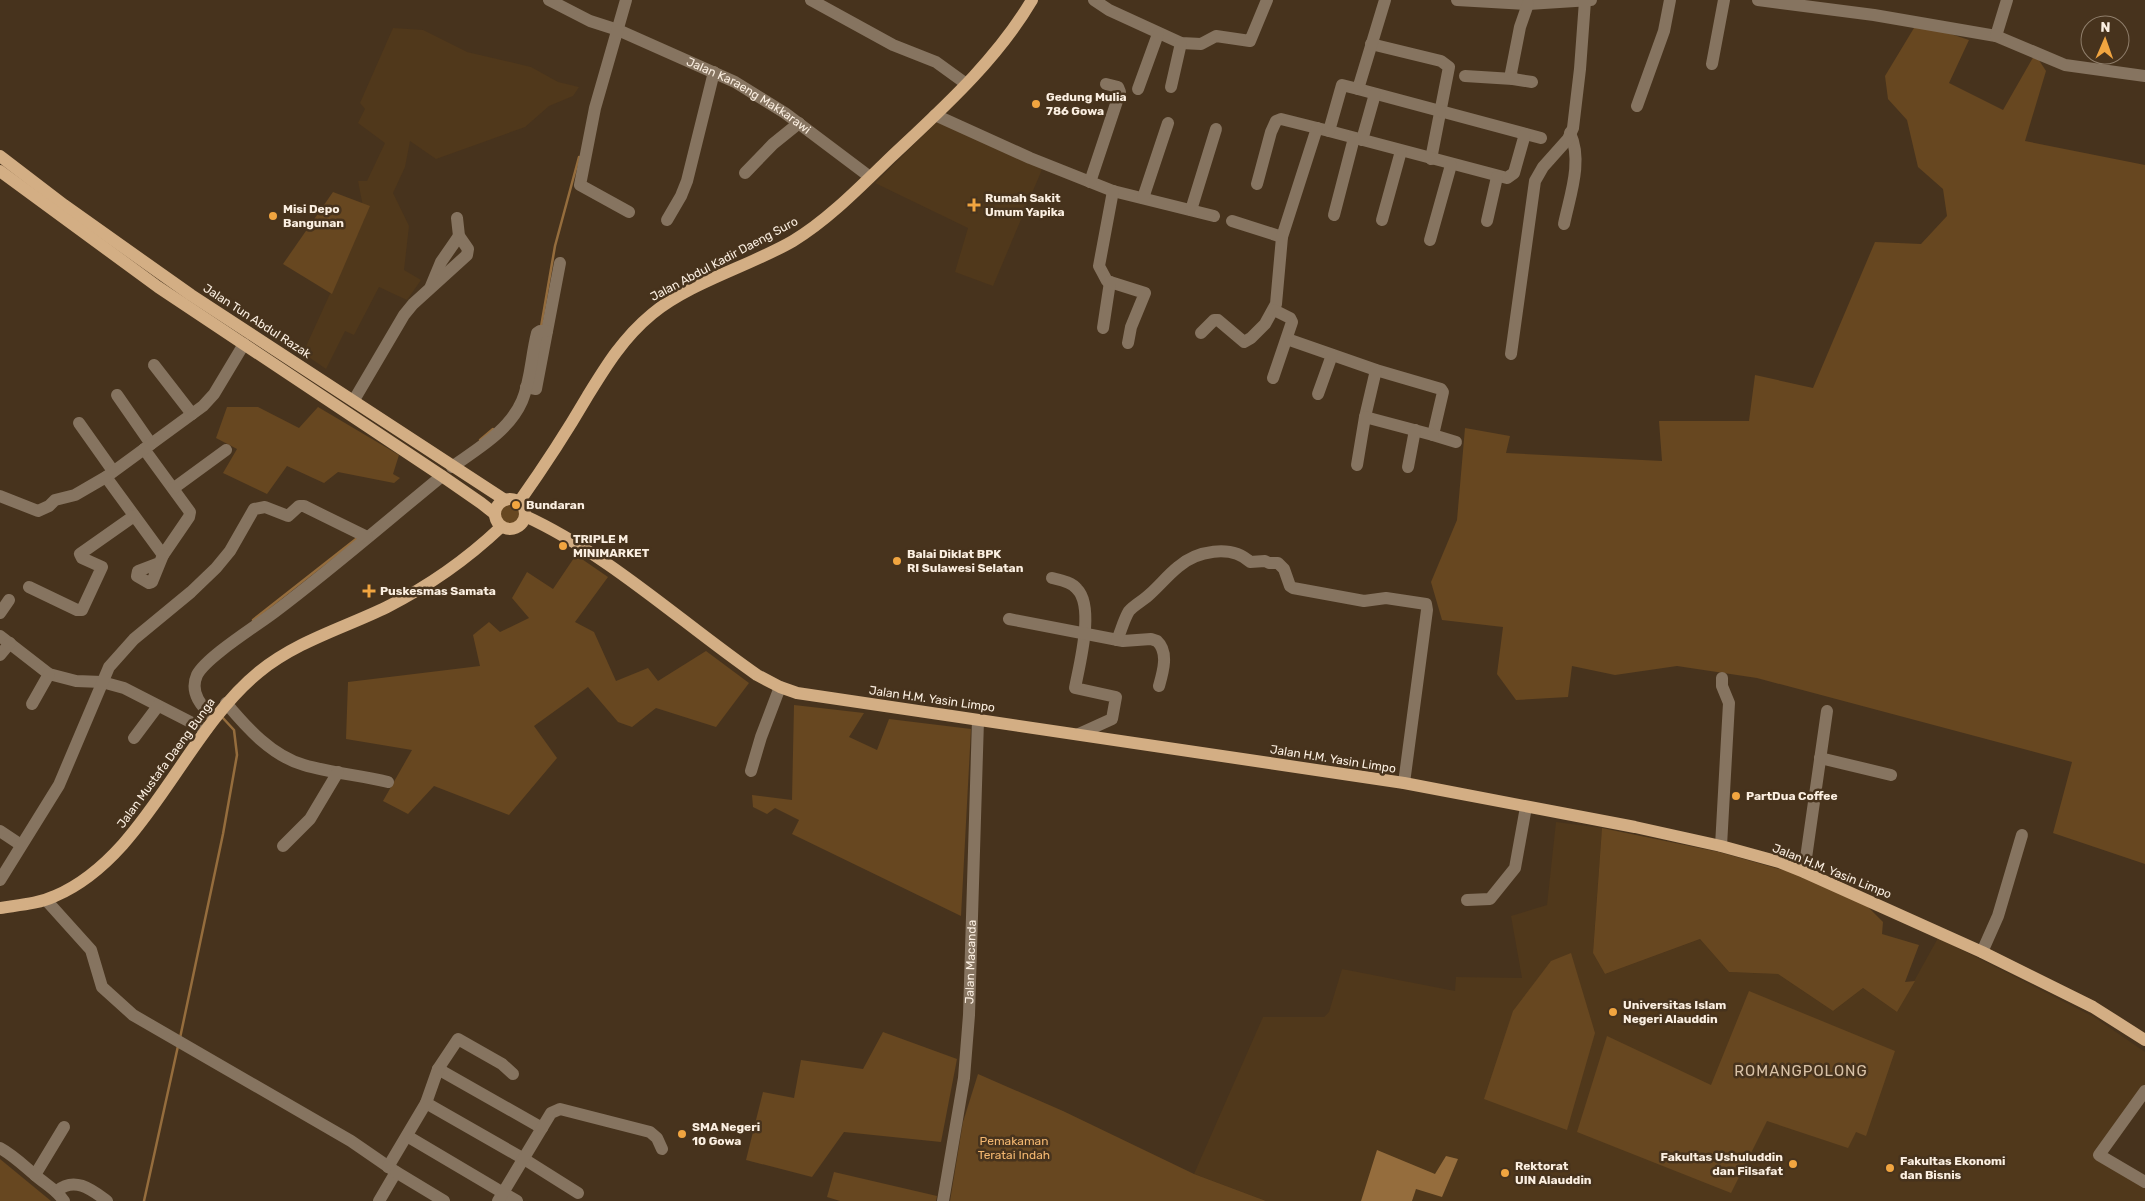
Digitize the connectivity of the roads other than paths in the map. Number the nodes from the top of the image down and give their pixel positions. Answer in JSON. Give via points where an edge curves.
{"nodes":[{"id":1,"x":549,"y":0,"type":"edge"},
{"id":2,"x":626,"y":0,"type":"edge"},
{"id":3,"x":811,"y":0,"type":"edge"},
{"id":4,"x":1032,"y":0,"type":"edge"},
{"id":5,"x":1094,"y":0,"type":"edge"},
{"id":6,"x":1267,"y":0,"type":"edge"},
{"id":7,"x":1385,"y":0,"type":"edge"},
{"id":8,"x":1457,"y":0,"type":"edge"},
{"id":9,"x":1591,"y":0,"type":"edge"},
{"id":10,"x":1670,"y":0,"type":"edge"},
{"id":11,"x":1724,"y":0,"type":"edge"},
{"id":12,"x":1758,"y":0,"type":"edge"},
{"id":13,"x":2007,"y":0,"type":"edge"},
{"id":14,"x":1585,"y":1,"type":"edge"},
{"id":15,"x":1528,"y":4,"type":"junction"},
{"id":16,"x":615,"y":30,"type":"junction"},
{"id":17,"x":1158,"y":34,"type":"junction"},
{"id":18,"x":1996,"y":36,"type":"junction"},
{"id":19,"x":1180,"y":43,"type":"junction"},
{"id":20,"x":1371,"y":44,"type":"junction"},
{"id":21,"x":1712,"y":64,"type":"dead end"},
{"id":22,"x":714,"y":72,"type":"junction"},
{"id":23,"x":1465,"y":76,"type":"dead end"},
{"id":24,"x":2145,"y":76,"type":"edge"},
{"id":25,"x":1513,"y":79,"type":"junction"},
{"id":26,"x":1532,"y":82,"type":"dead end"},
{"id":27,"x":966,"y":83,"type":"junction"},
{"id":28,"x":1106,"y":84,"type":"dead end"},
{"id":29,"x":1171,"y":87,"type":"dead end"},
{"id":30,"x":1138,"y":89,"type":"dead end"},
{"id":31,"x":1358,"y":89,"type":"junction"},
{"id":32,"x":1375,"y":94,"type":"junction"},
{"id":33,"x":1637,"y":106,"type":"dead end"},
{"id":34,"x":1442,"y":112,"type":"junction"},
{"id":35,"x":935,"y":115,"type":"junction"},
{"id":36,"x":799,"y":123,"type":"junction"},
{"id":37,"x":1168,"y":123,"type":"dead end"},
{"id":38,"x":1216,"y":129,"type":"dead end"},
{"id":39,"x":1323,"y":130,"type":"junction"},
{"id":40,"x":1570,"y":133,"type":"junction"},
{"id":41,"x":1524,"y":134,"type":"junction"},
{"id":42,"x":1541,"y":138,"type":"dead end"},
{"id":43,"x":1358,"y":139,"type":"junction"},
{"id":44,"x":1401,"y":151,"type":"junction"},
{"id":45,"x":0,"y":156,"type":"edge"},
{"id":46,"x":1431,"y":159,"type":"junction"},
{"id":47,"x":1451,"y":165,"type":"junction"},
{"id":48,"x":0,"y":172,"type":"edge"},
{"id":49,"x":745,"y":173,"type":"dead end"},
{"id":50,"x":870,"y":177,"type":"junction"},
{"id":51,"x":1497,"y":177,"type":"junction"},
{"id":52,"x":1090,"y":182,"type":"junction"},
{"id":53,"x":1258,"y":184,"type":"dead end"},
{"id":54,"x":1113,"y":191,"type":"junction"},
{"id":55,"x":1143,"y":198,"type":"junction"},
{"id":56,"x":1191,"y":210,"type":"junction"},
{"id":57,"x":630,"y":212,"type":"dead end"},
{"id":58,"x":1334,"y":215,"type":"dead end"},
{"id":59,"x":1214,"y":216,"type":"dead end"},
{"id":60,"x":457,"y":218,"type":"dead end"},
{"id":61,"x":667,"y":220,"type":"dead end"},
{"id":62,"x":1382,"y":220,"type":"dead end"},
{"id":63,"x":1232,"y":221,"type":"dead end"},
{"id":64,"x":1487,"y":221,"type":"dead end"},
{"id":65,"x":1564,"y":224,"type":"dead end"},
{"id":66,"x":459,"y":236,"type":"junction"},
{"id":67,"x":1282,"y":237,"type":"junction"},
{"id":68,"x":1430,"y":240,"type":"dead end"},
{"id":69,"x":560,"y":264,"type":"dead end"},
{"id":70,"x":149,"y":273,"type":"junction"},
{"id":71,"x":1110,"y":282,"type":"junction"},
{"id":72,"x":429,"y":289,"type":"junction"},
{"id":73,"x":1274,"y":310,"type":"junction"},
{"id":74,"x":1103,"y":328,"type":"dead end"},
{"id":75,"x":1201,"y":333,"type":"dead end"},
{"id":76,"x":1287,"y":339,"type":"junction"},
{"id":77,"x":1128,"y":343,"type":"dead end"},
{"id":78,"x":244,"y":344,"type":"junction"},
{"id":79,"x":1332,"y":354,"type":"junction"},
{"id":80,"x":1511,"y":354,"type":"dead end"},
{"id":81,"x":154,"y":365,"type":"dead end"},
{"id":82,"x":1376,"y":370,"type":"junction"},
{"id":83,"x":1273,"y":378,"type":"dead end"},
{"id":84,"x":1318,"y":394,"type":"dead end"},
{"id":85,"x":117,"y":395,"type":"dead end"},
{"id":86,"x":350,"y":397,"type":"junction"},
{"id":87,"x":336,"y":405,"type":"junction"},
{"id":88,"x":192,"y":414,"type":"junction"},
{"id":89,"x":1365,"y":417,"type":"junction"},
{"id":90,"x":79,"y":422,"type":"dead end"},
{"id":91,"x":1414,"y":430,"type":"junction"},
{"id":92,"x":1433,"y":435,"type":"junction"},
{"id":93,"x":1456,"y":442,"type":"dead end"},
{"id":94,"x":147,"y":446,"type":"junction"},
{"id":95,"x":226,"y":450,"type":"dead end"},
{"id":96,"x":1358,"y":465,"type":"dead end"},
{"id":97,"x":452,"y":467,"type":"junction"},
{"id":98,"x":1408,"y":467,"type":"dead end"},
{"id":99,"x":109,"y":474,"type":"junction"},
{"id":100,"x":442,"y":476,"type":"junction"},
{"id":101,"x":174,"y":488,"type":"junction"},
{"id":102,"x":0,"y":496,"type":"edge"},
{"id":103,"x":505,"y":500,"type":"junction"},
{"id":104,"x":519,"y":502,"type":"junction"},
{"id":105,"x":495,"y":514,"type":"junction"},
{"id":106,"x":134,"y":516,"type":"junction"},
{"id":107,"x":525,"y":516,"type":"junction"},
{"id":108,"x":501,"y":527,"type":"junction"},
{"id":109,"x":367,"y":537,"type":"junction"},
{"id":110,"x":96,"y":544,"type":"junction"},
{"id":111,"x":102,"y":567,"type":"junction"},
{"id":112,"x":1052,"y":578,"type":"dead end"},
{"id":113,"x":29,"y":587,"type":"dead end"},
{"id":114,"x":10,"y":600,"type":"dead end"},
{"id":115,"x":0,"y":613,"type":"edge"},
{"id":116,"x":1009,"y":619,"type":"dead end"},
{"id":117,"x":1085,"y":634,"type":"junction"},
{"id":118,"x":5,"y":640,"type":"edge"},
{"id":119,"x":1117,"y":640,"type":"junction"},
{"id":120,"x":0,"y":654,"type":"edge"},
{"id":121,"x":49,"y":674,"type":"junction"},
{"id":122,"x":1722,"y":678,"type":"dead end"},
{"id":123,"x":102,"y":682,"type":"junction"},
{"id":124,"x":1159,"y":686,"type":"dead end"},
{"id":125,"x":780,"y":687,"type":"junction"},
{"id":126,"x":32,"y":704,"type":"dead end"},
{"id":127,"x":158,"y":706,"type":"junction"},
{"id":128,"x":219,"y":711,"type":"junction"},
{"id":129,"x":1828,"y":711,"type":"dead end"},
{"id":130,"x":978,"y":720,"type":"junction"},
{"id":131,"x":206,"y":730,"type":"junction"},
{"id":132,"x":1079,"y":734,"type":"junction"},
{"id":133,"x":134,"y":738,"type":"dead end"},
{"id":134,"x":1820,"y":758,"type":"junction"},
{"id":135,"x":338,"y":772,"type":"junction"},
{"id":136,"x":751,"y":772,"type":"dead end"},
{"id":137,"x":1891,"y":774,"type":"dead end"},
{"id":138,"x":388,"y":782,"type":"dead end"},
{"id":139,"x":1404,"y":783,"type":"junction"},
{"id":140,"x":1526,"y":807,"type":"junction"},
{"id":141,"x":0,"y":831,"type":"edge"},
{"id":142,"x":2022,"y":835,"type":"dead end"},
{"id":143,"x":21,"y":845,"type":"junction"},
{"id":144,"x":283,"y":846,"type":"dead end"},
{"id":145,"x":1721,"y":846,"type":"junction"},
{"id":146,"x":1804,"y":872,"type":"junction"},
{"id":147,"x":0,"y":880,"type":"edge"},
{"id":148,"x":46,"y":900,"type":"junction"},
{"id":149,"x":1467,"y":900,"type":"dead end"},
{"id":150,"x":0,"y":908,"type":"edge"},
{"id":151,"x":1982,"y":952,"type":"junction"},
{"id":152,"x":2145,"y":1040,"type":"edge"},
{"id":153,"x":438,"y":1070,"type":"junction"},
{"id":154,"x":514,"y":1074,"type":"dead end"},
{"id":155,"x":2145,"y":1091,"type":"edge"},
{"id":156,"x":426,"y":1103,"type":"junction"},
{"id":157,"x":64,"y":1127,"type":"dead end"},
{"id":158,"x":542,"y":1128,"type":"junction"},
{"id":159,"x":407,"y":1136,"type":"junction"},
{"id":160,"x":0,"y":1148,"type":"edge"},
{"id":161,"x":662,"y":1150,"type":"dead end"},
{"id":162,"x":524,"y":1159,"type":"junction"},
{"id":163,"x":392,"y":1169,"type":"junction"},
{"id":164,"x":35,"y":1176,"type":"junction"},
{"id":165,"x":2145,"y":1182,"type":"edge"},
{"id":166,"x":578,"y":1193,"type":"dead end"},
{"id":167,"x":61,"y":1196,"type":"edge"},
{"id":168,"x":500,"y":1197,"type":"edge"},
{"id":169,"x":107,"y":1201,"type":"edge"},
{"id":170,"x":378,"y":1201,"type":"edge"},
{"id":171,"x":444,"y":1201,"type":"edge"},
{"id":172,"x":517,"y":1201,"type":"edge"},
{"id":173,"x":943,"y":1201,"type":"edge"}],
"edges":[{"from":1,"to":16,"type":"street","name":"Jalan Karaeng Makkarawi"},
{"from":2,"to":16,"type":"street"},
{"from":3,"to":27,"type":"street","via":[[893,45],[936,62]]},
{"from":4,"to":27,"type":"main road","name":"Jalan Abdul Kadir Daeng Suro","via":[[997,51]]},
{"from":5,"to":17,"type":"street"},
{"from":6,"to":19,"type":"street","via":[[1250,41],[1216,36],[1201,44]]},
{"from":7,"to":20,"type":"street"},
{"from":8,"to":15,"type":"street"},
{"from":9,"to":14,"type":"street"},
{"from":10,"to":33,"type":"street","via":[[1664,31]]},
{"from":11,"to":21,"type":"street"},
{"from":12,"to":18,"type":"street","via":[[1874,14]]},
{"from":13,"to":18,"type":"street"},
{"from":14,"to":15,"type":"street"},
{"from":14,"to":40,"type":"street","via":[[1575,116]]},
{"from":15,"to":25,"type":"street","via":[[1511,73]]},
{"from":16,"to":22,"type":"street","name":"Jalan Karaeng Makkarawi"},
{"from":16,"to":57,"type":"street","via":[[580,185]]},
{"from":17,"to":19,"type":"street"},
{"from":17,"to":30,"type":"street"},
{"from":18,"to":24,"type":"street","via":[[2065,65]]},
{"from":19,"to":29,"type":"street"},
{"from":20,"to":31,"type":"street"},
{"from":20,"to":34,"type":"street","via":[[1446,64],[1450,70]]},
{"from":22,"to":36,"type":"street","name":"Jalan Karaeng Makkarawi","via":[[746,87]]},
{"from":22,"to":61,"type":"street","via":[[687,181]]},
{"from":23,"to":25,"type":"street"},
{"from":25,"to":26,"type":"street"},
{"from":27,"to":35,"type":"main road","name":"Jalan Abdul Kadir Daeng Suro"},
{"from":28,"to":52,"type":"street","via":[[1118,87],[1120,92]]},
{"from":31,"to":32,"type":"street"},
{"from":31,"to":39,"type":"street","via":[[1342,85]]},
{"from":32,"to":34,"type":"street"},
{"from":32,"to":43,"type":"street"},
{"from":34,"to":41,"type":"street"},
{"from":34,"to":46,"type":"street"},
{"from":35,"to":50,"type":"main road","name":"Jalan Abdul Kadir Daeng Suro"},
{"from":35,"to":52,"type":"street"},
{"from":36,"to":49,"type":"street"},
{"from":36,"to":50,"type":"street","name":"Jalan Karaeng Makkarawi"},
{"from":37,"to":55,"type":"street"},
{"from":38,"to":56,"type":"street"},
{"from":39,"to":43,"type":"street"},
{"from":39,"to":53,"type":"street","via":[[1276,121]]},
{"from":39,"to":67,"type":"street"},
{"from":40,"to":65,"type":"street","via":[[1576,160]]},
{"from":40,"to":80,"type":"street","via":[[1535,181]]},
{"from":41,"to":42,"type":"street"},
{"from":41,"to":51,"type":"street","via":[[1512,175]]},
{"from":43,"to":44,"type":"street"},
{"from":43,"to":58,"type":"street"},
{"from":44,"to":46,"type":"street"},
{"from":44,"to":62,"type":"street"},
{"from":45,"to":70,"type":"main road","name":"Jalan Tun Abdul Razak"},
{"from":46,"to":47,"type":"street"},
{"from":47,"to":51,"type":"street"},
{"from":47,"to":68,"type":"street"},
{"from":48,"to":70,"type":"main road","name":"Jalan Tun Abdul Razak"},
{"from":50,"to":104,"type":"main road","name":"Jalan Abdul Kadir Daeng Suro","via":[[793,241],[665,304],[646,318],[613,355]]},
{"from":51,"to":64,"type":"street"},
{"from":52,"to":54,"type":"street"},
{"from":54,"to":55,"type":"street"},
{"from":54,"to":71,"type":"street","via":[[1099,266]]},
{"from":55,"to":56,"type":"street"},
{"from":56,"to":59,"type":"street"},
{"from":60,"to":66,"type":"street"},
{"from":63,"to":67,"type":"street"},
{"from":66,"to":72,"type":"street","via":[[441,262]]},
{"from":66,"to":72,"type":"street","via":[[466,245],[467,254]]},
{"from":67,"to":73,"type":"street"},
{"from":69,"to":97,"type":"street","via":[[530,387],[508,423]]},
{"from":70,"to":78,"type":"main road","name":"Jalan Tun Abdul Razak"},
{"from":70,"to":86,"type":"main road","name":"Jalan Tun Abdul Razak","via":[[190,295]]},
{"from":71,"to":74,"type":"street"},
{"from":71,"to":77,"type":"street","via":[[1145,293]]},
{"from":72,"to":86,"type":"street","via":[[404,315]]},
{"from":73,"to":75,"type":"street","via":[[1247,341],[1241,341],[1216,319]]},
{"from":73,"to":76,"type":"street","via":[[1291,320]]},
{"from":76,"to":79,"type":"street"},
{"from":76,"to":83,"type":"street"},
{"from":78,"to":87,"type":"main road","name":"Jalan Tun Abdul Razak"},
{"from":78,"to":88,"type":"street","via":[[214,394]]},
{"from":79,"to":82,"type":"street"},
{"from":79,"to":84,"type":"street"},
{"from":81,"to":88,"type":"street"},
{"from":82,"to":89,"type":"street"},
{"from":82,"to":92,"type":"street","via":[[1442,390]]},
{"from":85,"to":94,"type":"street"},
{"from":86,"to":87,"type":"main road"},
{"from":86,"to":97,"type":"main road","name":"Jalan Tun Abdul Razak"},
{"from":87,"to":100,"type":"main road","name":"Jalan Tun Abdul Razak"},
{"from":88,"to":94,"type":"street"},
{"from":89,"to":91,"type":"street"},
{"from":89,"to":96,"type":"street"},
{"from":90,"to":99,"type":"street"},
{"from":91,"to":92,"type":"street"},
{"from":91,"to":98,"type":"street"},
{"from":92,"to":93,"type":"street"},
{"from":94,"to":99,"type":"street"},
{"from":94,"to":101,"type":"street"},
{"from":95,"to":101,"type":"street"},
{"from":97,"to":103,"type":"main road","name":"Jalan Tun Abdul Razak"},
{"from":99,"to":102,"type":"street","via":[[41,510],[29,509]]},
{"from":99,"to":106,"type":"street"},
{"from":100,"to":105,"type":"main road","name":"Jalan Tun Abdul Razak"},
{"from":100,"to":109,"type":"street"},
{"from":101,"to":106,"type":"street","via":[[190,514],[161,559]]},
{"from":103,"to":104,"type":"main road"},
{"from":103,"to":105,"type":"main road","via":[[496,507]]},
{"from":104,"to":107,"type":"main road","via":[[524,507]]},
{"from":105,"to":108,"type":"main road"},
{"from":106,"to":110,"type":"street"},
{"from":107,"to":108,"type":"main road","via":[[516,528]]},
{"from":107,"to":125,"type":"main road","name":"Jalan H.M. Yasin Limpo","via":[[591,553],[740,664]]},
{"from":108,"to":128,"type":"main road","name":"Jalan Mustafa Daeng Bunga","via":[[457,565],[406,597],[313,638],[274,660]]},
{"from":109,"to":123,"type":"street","via":[[304,506],[299,506],[288,516],[265,507],[256,508],[216,568],[134,639],[109,668]]},
{"from":109,"to":128,"type":"street","via":[[200,670],[196,676],[195,691],[201,706]]},
{"from":110,"to":111,"type":"street"},
{"from":110,"to":111,"type":"street","via":[[80,556]]},
{"from":111,"to":113,"type":"street","via":[[81,610]]},
{"from":112,"to":117,"type":"street","via":[[1077,588],[1082,597]]},
{"from":114,"to":115,"type":"street"},
{"from":116,"to":117,"type":"street"},
{"from":117,"to":119,"type":"street"},
{"from":117,"to":132,"type":"street","via":[[1075,688],[1116,697],[1112,719]]},
{"from":118,"to":120,"type":"street"},
{"from":118,"to":121,"type":"street"},
{"from":119,"to":124,"type":"street","via":[[1152,639],[1160,644],[1164,664]]},
{"from":119,"to":139,"type":"street","via":[[1130,611],[1180,565],[1221,550],[1250,562],[1278,563],[1284,568],[1293,588],[1364,601],[1386,598],[1426,604]]},
{"from":121,"to":123,"type":"street","via":[[76,681]]},
{"from":121,"to":126,"type":"street"},
{"from":122,"to":145,"type":"street","via":[[1729,703]]},
{"from":123,"to":127,"type":"street","via":[[124,688]]},
{"from":123,"to":143,"type":"street","via":[[59,784]]},
{"from":125,"to":130,"type":"main road","name":"Jalan H.M. Yasin Limpo","via":[[815,697]]},
{"from":125,"to":136,"type":"street","via":[[760,736]]},
{"from":127,"to":131,"type":"street"},
{"from":127,"to":133,"type":"street"},
{"from":128,"to":131,"type":"main road","name":"Jalan Mustafa Daeng Bunga"},
{"from":128,"to":135,"type":"street","via":[[244,725],[272,749],[303,765]]},
{"from":129,"to":134,"type":"street"},
{"from":130,"to":132,"type":"main road","name":"Jalan H.M. Yasin Limpo"},
{"from":130,"to":173,"type":"street","name":"Jalan Macanda","via":[[969,1015],[964,1078]]},
{"from":131,"to":148,"type":"main road","name":"Jalan Mustafa Daeng Bunga","via":[[131,835],[92,874]]},
{"from":132,"to":139,"type":"main road","name":"Jalan H.M. Yasin Limpo"},
{"from":134,"to":137,"type":"street"},
{"from":134,"to":146,"type":"street"},
{"from":135,"to":138,"type":"street"},
{"from":135,"to":144,"type":"street","via":[[310,819]]},
{"from":139,"to":140,"type":"main road","name":"Jalan H.M. Yasin Limpo"},
{"from":140,"to":145,"type":"main road","name":"Jalan H.M. Yasin Limpo"},
{"from":140,"to":149,"type":"street","via":[[1515,868],[1490,899]]},
{"from":141,"to":143,"type":"street"},
{"from":142,"to":151,"type":"street","via":[[2011,878]]},
{"from":143,"to":147,"type":"street"},
{"from":145,"to":146,"type":"main road","name":"Jalan H.M. Yasin Limpo"},
{"from":146,"to":151,"type":"main road","name":"Jalan H.M. Yasin Limpo"},
{"from":148,"to":150,"type":"main road","name":"Jalan Mustafa Daeng Bunga"},
{"from":148,"to":163,"type":"street","via":[[91,950],[99,981],[107,992],[133,1015],[345,1137]]},
{"from":151,"to":152,"type":"main road","name":"Jalan H.M. Yasin Limpo","via":[[2093,1007]]},
{"from":153,"to":154,"type":"street","via":[[460,1039]]},
{"from":153,"to":156,"type":"street"},
{"from":153,"to":158,"type":"street"},
{"from":155,"to":165,"type":"street","via":[[2099,1156]]},
{"from":156,"to":159,"type":"street"},
{"from":156,"to":162,"type":"street"},
{"from":157,"to":164,"type":"street"},
{"from":158,"to":161,"type":"street","via":[[551,1114],[560,1109],[650,1132]]},
{"from":158,"to":162,"type":"street"},
{"from":159,"to":163,"type":"street"},
{"from":159,"to":168,"type":"street"},
{"from":160,"to":164,"type":"street"},
{"from":162,"to":166,"type":"street"},
{"from":162,"to":168,"type":"street"},
{"from":163,"to":170,"type":"street"},
{"from":163,"to":171,"type":"street"},
{"from":164,"to":167,"type":"street"},
{"from":167,"to":169,"type":"street","via":[[71,1185],[82,1185]]},
{"from":168,"to":172,"type":"street"}]}
